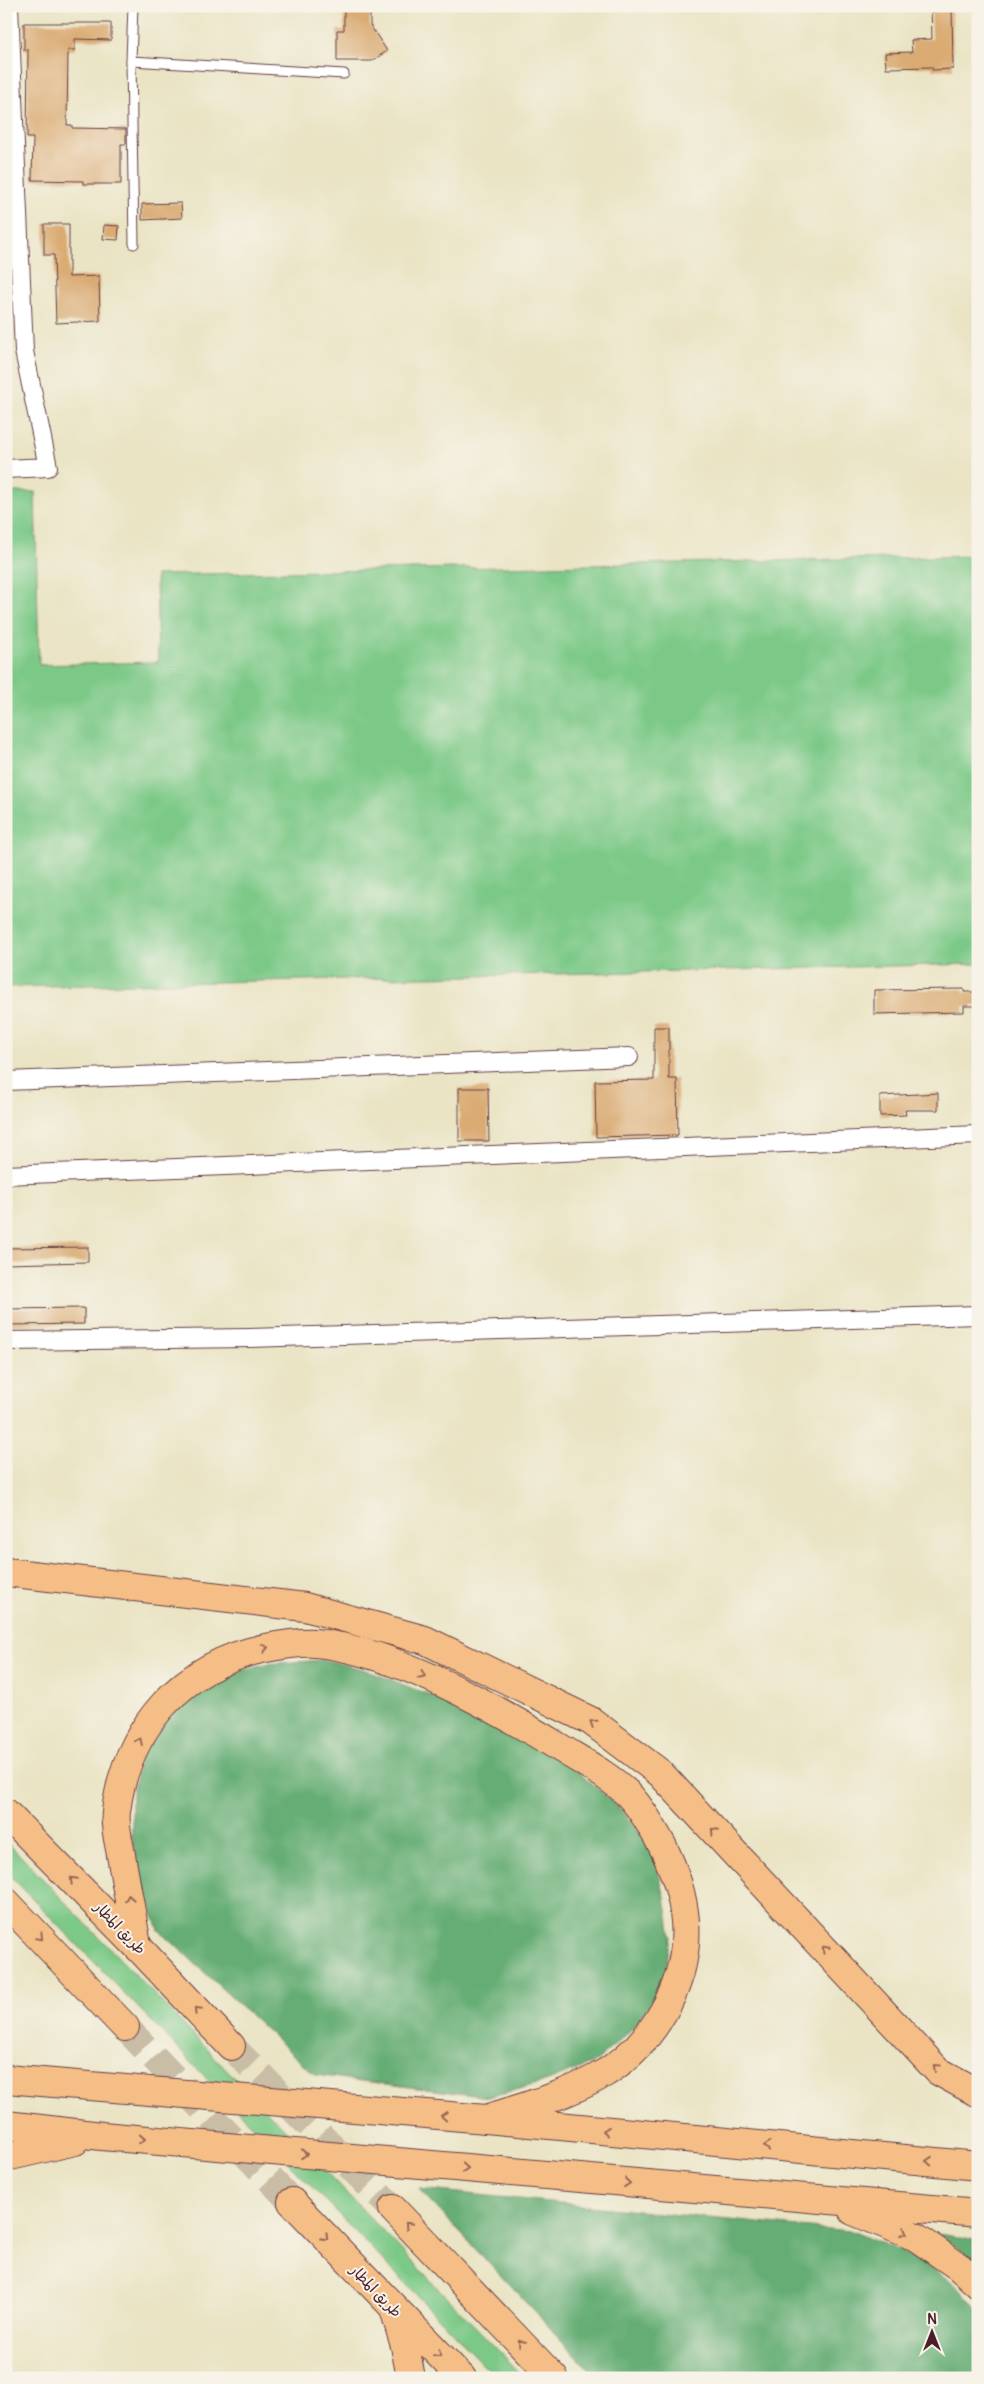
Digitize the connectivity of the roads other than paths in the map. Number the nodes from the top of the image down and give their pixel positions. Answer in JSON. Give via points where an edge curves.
{"nodes":[{"id":1,"x":9,"y":6,"type":"edge"},
{"id":2,"x":133,"y":6,"type":"edge"},
{"id":3,"x":131,"y":61,"type":"junction"},
{"id":4,"x":344,"y":74,"type":"dead end"},
{"id":5,"x":134,"y":244,"type":"dead end"},
{"id":6,"x":6,"y":469,"type":"edge"},
{"id":7,"x":629,"y":1057,"type":"dead end"},
{"id":8,"x":6,"y":1081,"type":"edge"},
{"id":9,"x":978,"y":1135,"type":"edge"},
{"id":10,"x":6,"y":1175,"type":"edge"},
{"id":11,"x":978,"y":1316,"type":"edge"},
{"id":12,"x":6,"y":1341,"type":"edge"},
{"id":13,"x":6,"y":1572,"type":"edge"},
{"id":14,"x":6,"y":1813,"type":"edge"},
{"id":15,"x":6,"y":1902,"type":"edge"},
{"id":16,"x":137,"y":1946,"type":"junction"},
{"id":17,"x":125,"y":2027,"type":"tunnel mouth"},
{"id":18,"x":231,"y":2046,"type":"tunnel mouth"},
{"id":19,"x":6,"y":2079,"type":"edge"},
{"id":20,"x":978,"y":2093,"type":"edge"},
{"id":21,"x":486,"y":2119,"type":"junction"},
{"id":22,"x":6,"y":2125,"type":"edge"},
{"id":23,"x":102,"y":2136,"type":"junction"},
{"id":24,"x":6,"y":2157,"type":"edge"},
{"id":25,"x":978,"y":2166,"type":"edge"},
{"id":26,"x":826,"y":2201,"type":"junction"},
{"id":27,"x":292,"y":2202,"type":"tunnel mouth"},
{"id":28,"x":393,"y":2209,"type":"tunnel mouth"},
{"id":29,"x":978,"y":2213,"type":"edge"},
{"id":30,"x":978,"y":2284,"type":"edge"},
{"id":31,"x":395,"y":2310,"type":"junction"},
{"id":32,"x":411,"y":2378,"type":"edge"},
{"id":33,"x":462,"y":2378,"type":"edge"},
{"id":34,"x":554,"y":2378,"type":"edge"}],
"edges":[{"from":1,"to":6,"type":"street","via":[[24,352],[48,466]]},
{"from":2,"to":3,"type":"lane"},
{"from":3,"to":4,"type":"lane"},
{"from":3,"to":5,"type":"lane"},
{"from":7,"to":8,"type":"street"},
{"from":9,"to":10,"type":"street"},
{"from":11,"to":12,"type":"street","via":[[250,1338]]},
{"from":20,"to":13,"type":"highway","one_way":true,"via":[[938,2071],[660,1773],[591,1721],[425,1640],[305,1608]]},
{"from":16,"to":14,"type":"highway","name":"طريق المطار","one_way":true},
{"from":15,"to":17,"type":"highway","one_way":true},
{"from":18,"to":16,"type":"highway","name":"طريق المطار","one_way":true},
{"from":16,"to":21,"type":"highway","one_way":true,"via":[[115,1816],[123,1774],[149,1720],[168,1698],[193,1678],[248,1652],[314,1643],[365,1654],[417,1672],[517,1720],[603,1774],[628,1794],[650,1822],[678,1887],[685,1922],[683,1956],[674,1990],[662,2015],[647,2036],[623,2059],[597,2078]]},
{"from":21,"to":19,"type":"highway","one_way":true},
{"from":25,"to":21,"type":"highway","one_way":true},
{"from":22,"to":23,"type":"highway"},
{"from":23,"to":24,"type":"highway"},
{"from":23,"to":26,"type":"highway","one_way":true},
{"from":26,"to":29,"type":"highway"},
{"from":26,"to":30,"type":"highway","one_way":true,"via":[[916,2236]]},
{"from":27,"to":31,"type":"highway","name":"طريق المطار","one_way":true},
{"from":34,"to":28,"type":"highway","one_way":true},
{"from":31,"to":32,"type":"highway"},
{"from":31,"to":33,"type":"highway","name":"طريق المطار","one_way":true}]}
